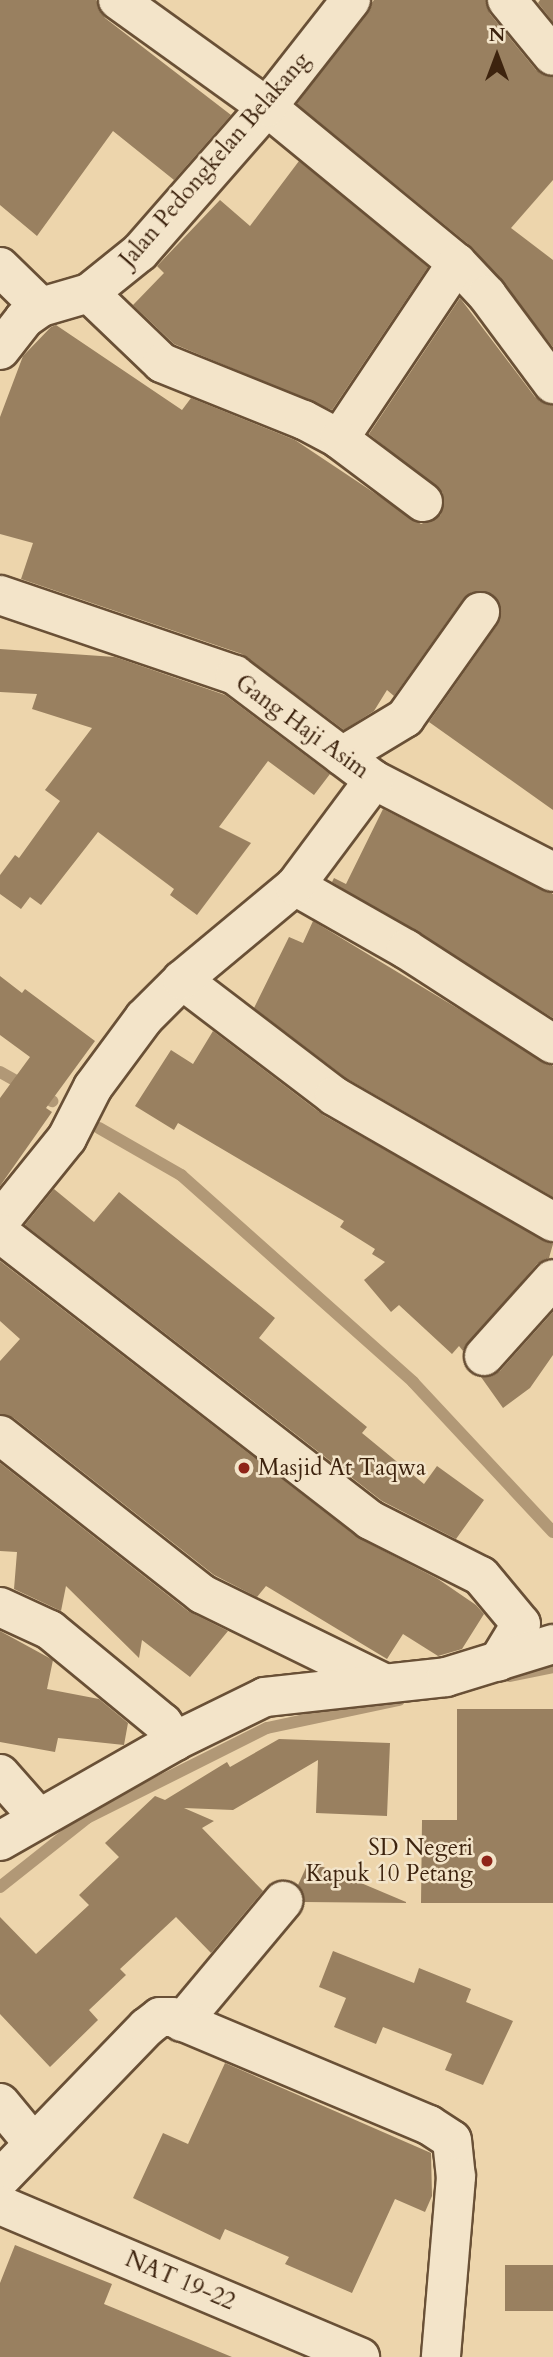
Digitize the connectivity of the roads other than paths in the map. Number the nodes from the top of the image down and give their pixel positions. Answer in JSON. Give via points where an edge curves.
{"nodes":[{"id":1,"x":118,"y":0,"type":"edge"},
{"id":2,"x":351,"y":0,"type":"edge"},
{"id":3,"x":507,"y":0,"type":"edge"},
{"id":4,"x":553,"y":56,"type":"edge"},
{"id":5,"x":267,"y":107,"type":"junction"},
{"id":6,"x":457,"y":263,"type":"junction"},
{"id":7,"x":0,"y":267,"type":"edge"},
{"id":8,"x":89,"y":293,"type":"junction"},
{"id":9,"x":41,"y":307,"type":"junction"},
{"id":10,"x":0,"y":350,"type":"edge"},
{"id":11,"x":552,"y":383,"type":"edge"},
{"id":12,"x":339,"y":439,"type":"junction"},
{"id":13,"x":423,"y":502,"type":"dead end"},
{"id":14,"x":0,"y":595,"type":"edge"},
{"id":15,"x":480,"y":612,"type":"dead end"},
{"id":16,"x":342,"y":756,"type":"junction"},
{"id":17,"x":374,"y":780,"type":"junction"},
{"id":18,"x":553,"y":872,"type":"edge"},
{"id":19,"x":295,"y":886,"type":"junction"},
{"id":20,"x":182,"y":980,"type":"junction"},
{"id":21,"x":553,"y":1044,"type":"edge"},
{"id":22,"x":0,"y":1221,"type":"edge"},
{"id":23,"x":553,"y":1222,"type":"edge"},
{"id":24,"x":0,"y":1233,"type":"edge"},
{"id":25,"x":553,"y":1279,"type":"edge"},
{"id":26,"x":484,"y":1356,"type":"dead end"},
{"id":27,"x":0,"y":1435,"type":"edge"},
{"id":28,"x":0,"y":1607,"type":"edge"},
{"id":29,"x":553,"y":1644,"type":"edge"},
{"id":30,"x":498,"y":1662,"type":"junction"},
{"id":31,"x":387,"y":1684,"type":"junction"},
{"id":32,"x":175,"y":1741,"type":"junction"},
{"id":33,"x":0,"y":1773,"type":"edge"},
{"id":34,"x":37,"y":1816,"type":"junction"},
{"id":35,"x":0,"y":1841,"type":"edge"},
{"id":36,"x":283,"y":1901,"type":"dead end"},
{"id":37,"x":177,"y":2020,"type":"junction"},
{"id":38,"x":0,"y":2104,"type":"edge"},
{"id":39,"x":34,"y":2144,"type":"junction"},
{"id":40,"x":0,"y":2179,"type":"edge"},
{"id":41,"x":0,"y":2205,"type":"edge"},
{"id":42,"x":360,"y":2357,"type":"edge"},
{"id":43,"x":441,"y":2357,"type":"edge"}],
"edges":[{"from":1,"to":5,"type":"street"},
{"from":2,"to":5,"type":"street","name":"Jalan Pedongkelan Belakang"},
{"from":3,"to":4,"type":"street"},
{"from":5,"to":6,"type":"street"},
{"from":5,"to":8,"type":"street","name":"Jalan Pedongkelan Belakang","via":[[139,252]]},
{"from":6,"to":11,"type":"street","via":[[487,295]]},
{"from":6,"to":12,"type":"street"},
{"from":7,"to":9,"type":"street"},
{"from":8,"to":9,"type":"street","name":"Jalan Pedongkelan Belakang"},
{"from":8,"to":12,"type":"street","via":[[162,363],[304,420]]},
{"from":9,"to":10,"type":"street","name":"Jalan Pedongkelan Belakang","via":[[24,319]]},
{"from":12,"to":13,"type":"street"},
{"from":14,"to":16,"type":"street","name":"Gang Haji Asim","via":[[234,675]]},
{"from":15,"to":16,"type":"street","via":[[405,718]]},
{"from":16,"to":17,"type":"street","name":"Gang Haji Asim"},
{"from":17,"to":18,"type":"street","name":"Gang Haji Asim"},
{"from":17,"to":19,"type":"street"},
{"from":19,"to":20,"type":"street"},
{"from":19,"to":21,"type":"street","via":[[405,949]]},
{"from":20,"to":22,"type":"street","via":[[144,1018],[93,1087],[67,1138]]},
{"from":20,"to":23,"type":"street","via":[[334,1096]]},
{"from":24,"to":30,"type":"street","via":[[370,1520],[481,1576],[521,1624]]},
{"from":25,"to":26,"type":"street"},
{"from":27,"to":31,"type":"street","via":[[202,1594]]},
{"from":28,"to":32,"type":"street","via":[[50,1630],[163,1723]]},
{"from":29,"to":30,"type":"street"},
{"from":30,"to":31,"type":"street","via":[[446,1677]]},
{"from":31,"to":32,"type":"street","via":[[265,1697]]},
{"from":32,"to":34,"type":"street"},
{"from":33,"to":34,"type":"street"},
{"from":34,"to":35,"type":"street"},
{"from":36,"to":37,"type":"street"},
{"from":37,"to":39,"type":"street","via":[[160,2017],[147,2027]]},
{"from":37,"to":43,"type":"street","via":[[429,2125],[452,2140],[457,2178]]},
{"from":38,"to":39,"type":"street"},
{"from":39,"to":40,"type":"street"},
{"from":41,"to":42,"type":"street","name":"NAT 19-22"}]}
